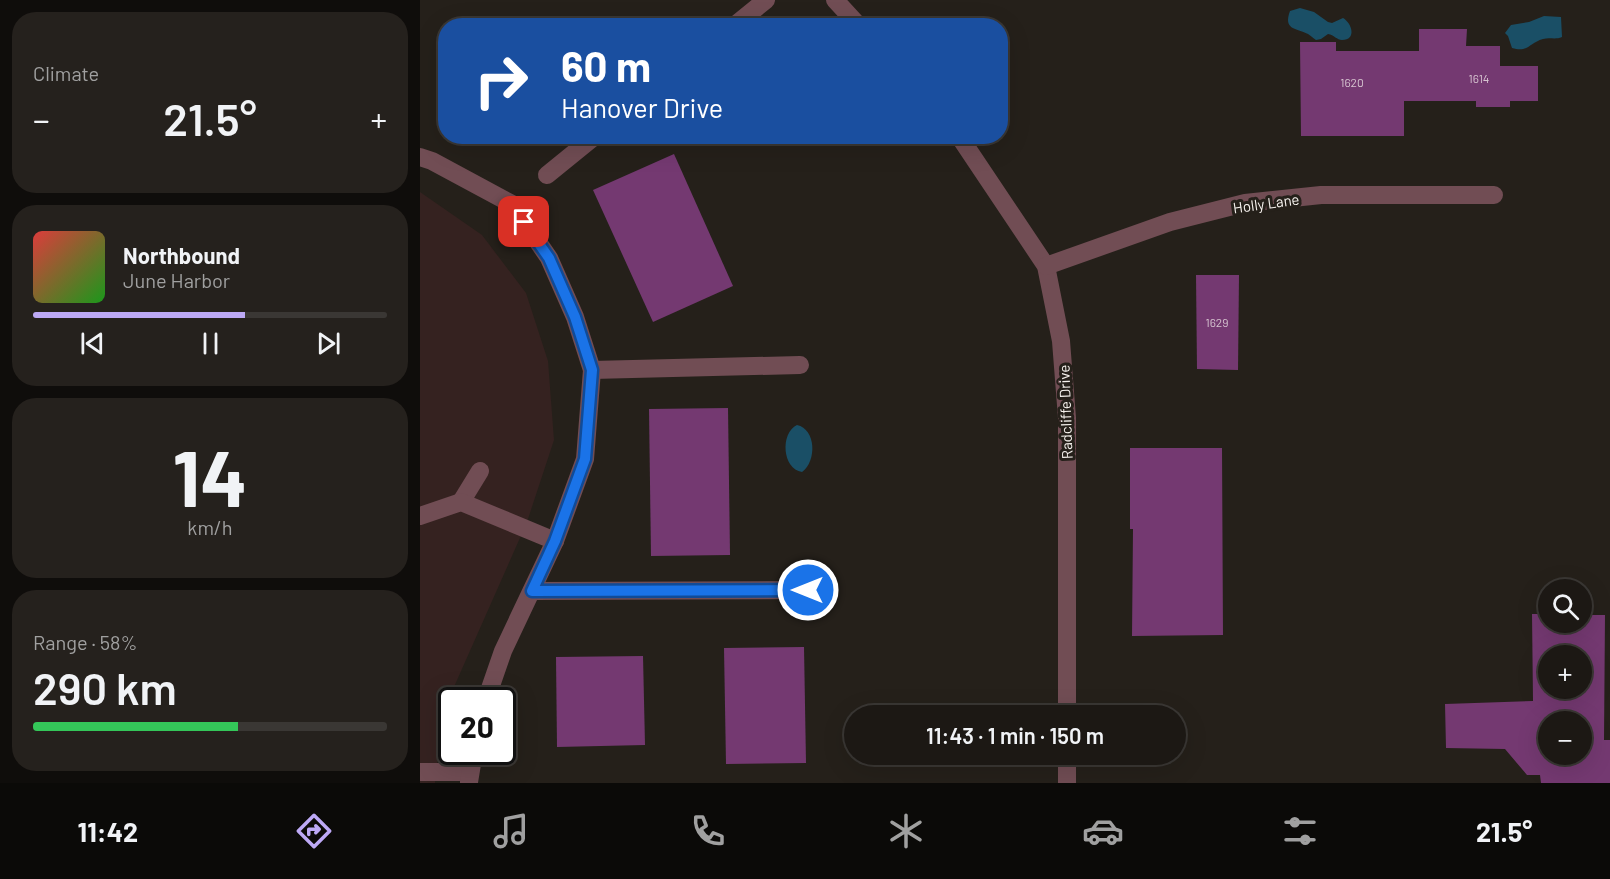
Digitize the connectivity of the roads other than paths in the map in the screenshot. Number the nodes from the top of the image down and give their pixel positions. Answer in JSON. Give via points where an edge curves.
{"nodes":[{"id":1,"x":766,"y":0,"type":"edge"},
{"id":2,"x":835,"y":0,"type":"edge"},
{"id":3,"x":744,"y":18,"type":"edge"},
{"id":4,"x":852,"y":18,"type":"edge"},
{"id":5,"x":585,"y":144,"type":"edge"},
{"id":6,"x":964,"y":144,"type":"edge"},
{"id":7,"x":420,"y":157,"type":"edge"},
{"id":8,"x":547,"y":175,"type":"dead end"},
{"id":9,"x":1494,"y":195,"type":"dead end"},
{"id":10,"x":1046,"y":266,"type":"junction"},
{"id":11,"x":800,"y":365,"type":"dead end"},
{"id":12,"x":592,"y":370,"type":"junction"},
{"id":13,"x":480,"y":471,"type":"dead end"},
{"id":14,"x":461,"y":502,"type":"junction"},
{"id":15,"x":420,"y":516,"type":"edge"},
{"id":16,"x":555,"y":541,"type":"junction"},
{"id":17,"x":808,"y":590,"type":"dead end"},
{"id":18,"x":532,"y":591,"type":"junction"},
{"id":19,"x":490,"y":687,"type":"edge"},
{"id":20,"x":1067,"y":705,"type":"edge"},
{"id":21,"x":1067,"y":765,"type":"edge"},
{"id":22,"x":420,"y":772,"type":"edge"},
{"id":23,"x":470,"y":777,"type":"edge"},
{"id":24,"x":1067,"y":783,"type":"edge"}],
"edges":[{"from":1,"to":3,"type":"street"},
{"from":2,"to":4,"type":"street"},
{"from":5,"to":8,"type":"street"},
{"from":6,"to":10,"type":"street","name":"Radcliffe Drive"},
{"from":7,"to":12,"type":"street","via":[[512,204],[549,258],[575,317]]},
{"from":9,"to":10,"type":"street","name":"Holly Lane","via":[[1322,195],[1245,203],[1170,222]]},
{"from":10,"to":20,"type":"street","name":"Radcliffe Drive","via":[[1061,341],[1067,418]]},
{"from":11,"to":12,"type":"street"},
{"from":12,"to":16,"type":"street","via":[[585,459]]},
{"from":13,"to":14,"type":"street"},
{"from":14,"to":15,"type":"street"},
{"from":14,"to":16,"type":"street"},
{"from":16,"to":18,"type":"street"},
{"from":17,"to":18,"type":"street"},
{"from":18,"to":19,"type":"street","via":[[502,651]]},
{"from":21,"to":24,"type":"street"},
{"from":22,"to":23,"type":"street"}]}
